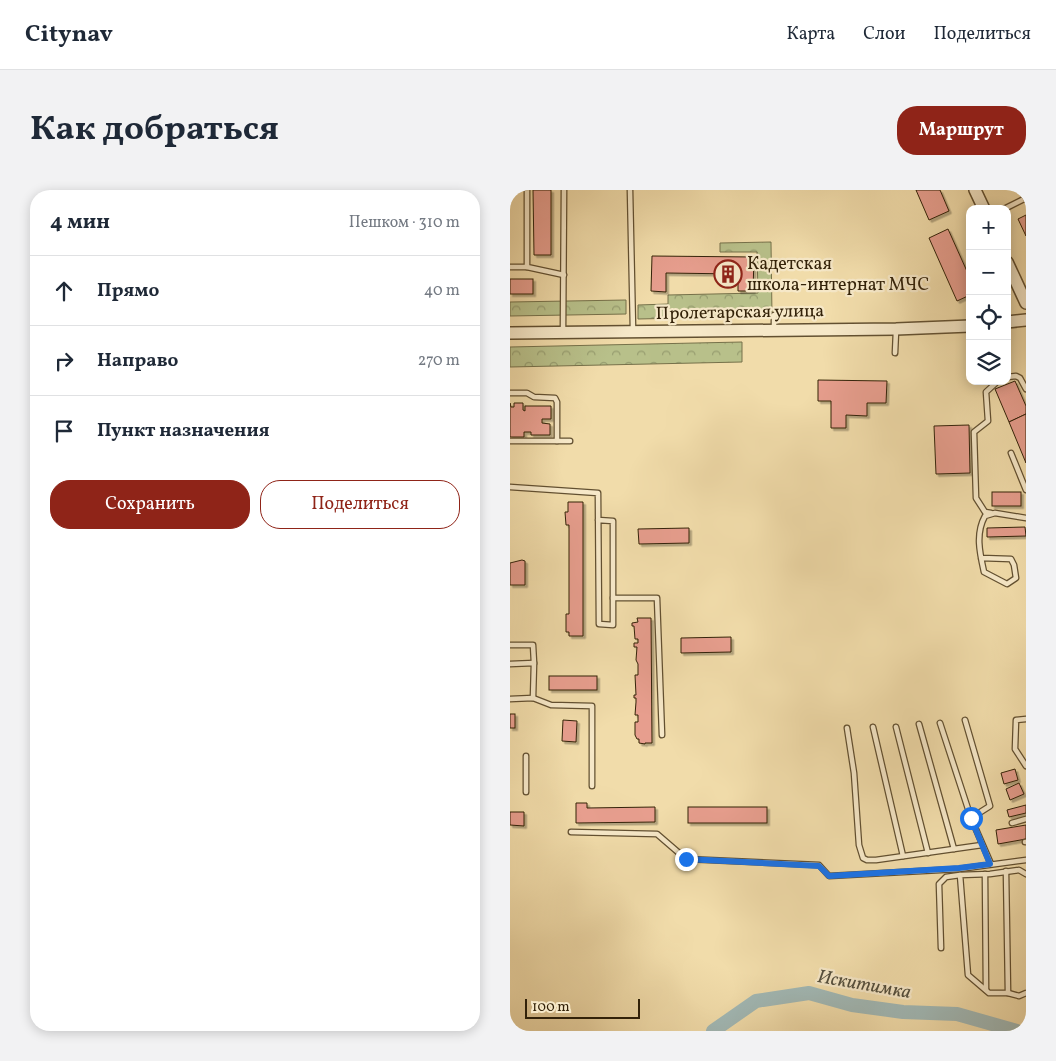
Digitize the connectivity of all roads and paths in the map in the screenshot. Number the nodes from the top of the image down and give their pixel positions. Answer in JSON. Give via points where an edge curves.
{"nodes":[{"id":1,"x":527,"y":190,"type":"edge"},
{"id":2,"x":564,"y":190,"type":"edge"},
{"id":3,"x":630,"y":190,"type":"edge"},
{"id":4,"x":975,"y":190,"type":"edge"},
{"id":5,"x":1026,"y":198,"type":"edge"},
{"id":6,"x":982,"y":205,"type":"edge"},
{"id":7,"x":1011,"y":206,"type":"edge"},
{"id":8,"x":510,"y":267,"type":"edge"},
{"id":9,"x":527,"y":267,"type":"junction"},
{"id":10,"x":1011,"y":271,"type":"edge"},
{"id":11,"x":564,"y":276,"type":"junction"},
{"id":12,"x":1026,"y":304,"type":"edge"},
{"id":13,"x":774,"y":315,"type":"dead end"},
{"id":14,"x":1026,"y":320,"type":"edge"},
{"id":15,"x":1011,"y":322,"type":"edge"},
{"id":16,"x":966,"y":326,"type":"edge"},
{"id":17,"x":774,"y":330,"type":"junction"},
{"id":18,"x":896,"y":330,"type":"junction"},
{"id":19,"x":564,"y":332,"type":"junction"},
{"id":20,"x":633,"y":332,"type":"junction"},
{"id":21,"x":510,"y":333,"type":"edge"},
{"id":22,"x":895,"y":353,"type":"dead end"},
{"id":23,"x":1011,"y":377,"type":"edge"},
{"id":24,"x":994,"y":385,"type":"edge"},
{"id":25,"x":1026,"y":390,"type":"edge"},
{"id":26,"x":510,"y":393,"type":"edge"},
{"id":27,"x":510,"y":441,"type":"edge"},
{"id":28,"x":557,"y":441,"type":"junction"},
{"id":29,"x":570,"y":441,"type":"dead end"},
{"id":30,"x":1011,"y":453,"type":"dead end"},
{"id":31,"x":510,"y":487,"type":"edge"},
{"id":32,"x":1026,"y":490,"type":"edge"},
{"id":33,"x":995,"y":513,"type":"junction"},
{"id":34,"x":1026,"y":518,"type":"edge"},
{"id":35,"x":598,"y":520,"type":"junction"},
{"id":36,"x":981,"y":558,"type":"junction"},
{"id":37,"x":613,"y":598,"type":"junction"},
{"id":38,"x":510,"y":645,"type":"edge"},
{"id":39,"x":534,"y":663,"type":"junction"},
{"id":40,"x":510,"y":664,"type":"edge"},
{"id":41,"x":533,"y":698,"type":"junction"},
{"id":42,"x":510,"y":699,"type":"edge"},
{"id":43,"x":1026,"y":719,"type":"edge"},
{"id":44,"x":964,"y":720,"type":"dead end"},
{"id":45,"x":940,"y":723,"type":"dead end"},
{"id":46,"x":919,"y":724,"type":"dead end"},
{"id":47,"x":873,"y":727,"type":"dead end"},
{"id":48,"x":896,"y":727,"type":"dead end"},
{"id":49,"x":847,"y":728,"type":"dead end"},
{"id":50,"x":662,"y":734,"type":"dead end"},
{"id":51,"x":526,"y":756,"type":"dead end"},
{"id":52,"x":1026,"y":766,"type":"edge"},
{"id":53,"x":592,"y":786,"type":"dead end"},
{"id":54,"x":526,"y":792,"type":"dead end"},
{"id":55,"x":971,"y":818,"type":"junction"},
{"id":56,"x":1026,"y":819,"type":"edge"},
{"id":57,"x":1012,"y":823,"type":"dead end"},
{"id":58,"x":571,"y":832,"type":"dead end"},
{"id":59,"x":982,"y":845,"type":"junction"},
{"id":60,"x":954,"y":849,"type":"junction"},
{"id":61,"x":928,"y":853,"type":"junction"},
{"id":62,"x":903,"y":856,"type":"junction"},
{"id":63,"x":1026,"y":860,"type":"edge"},
{"id":64,"x":990,"y":864,"type":"junction"},
{"id":65,"x":1006,"y":872,"type":"junction"},
{"id":66,"x":985,"y":874,"type":"junction"},
{"id":67,"x":1026,"y":874,"type":"edge"},
{"id":68,"x":960,"y":875,"type":"junction"},
{"id":69,"x":941,"y":948,"type":"dead end"},
{"id":70,"x":986,"y":990,"type":"junction"},
{"id":71,"x":1008,"y":993,"type":"junction"},
{"id":72,"x":1026,"y":993,"type":"edge"}],
"edges":[{"from":1,"to":9,"type":"lane"},
{"from":2,"to":11,"type":"lane"},
{"from":3,"to":20,"type":"lane"},
{"from":4,"to":6,"type":"street"},
{"from":5,"to":7,"type":"lane"},
{"from":8,"to":9,"type":"lane"},
{"from":9,"to":11,"type":"lane"},
{"from":10,"to":12,"type":"street"},
{"from":11,"to":19,"type":"lane"},
{"from":13,"to":17,"type":"lane"},
{"from":14,"to":15,"type":"street"},
{"from":16,"to":18,"type":"street","name":"Пролетарская улица"},
{"from":17,"to":18,"type":"street","name":"Пролетарская улица"},
{"from":17,"to":20,"type":"street","name":"Пролетарская улица"},
{"from":18,"to":22,"type":"lane"},
{"from":19,"to":20,"type":"street","name":"Пролетарская улица"},
{"from":19,"to":21,"type":"street","name":"Пролетарская улица"},
{"from":23,"to":25,"type":"lane","via":[[1020,378]]},
{"from":24,"to":33,"type":"lane","via":[[986,392],[988,421],[974,432],[976,498],[985,512]]},
{"from":26,"to":28,"type":"lane","via":[[555,398]]},
{"from":27,"to":28,"type":"lane"},
{"from":28,"to":29,"type":"lane"},
{"from":30,"to":32,"type":"lane"},
{"from":31,"to":35,"type":"lane","via":[[598,493]]},
{"from":33,"to":34,"type":"lane"},
{"from":33,"to":36,"type":"lane","via":[[984,516],[981,523]]},
{"from":35,"to":37,"type":"lane","via":[[613,521]]},
{"from":35,"to":37,"type":"lane","via":[[599,624],[613,625]]},
{"from":36,"to":36,"type":"lane","via":[[984,572],[996,580],[1007,584],[1016,578],[1011,559]]},
{"from":37,"to":50,"type":"lane","via":[[657,598]]},
{"from":38,"to":39,"type":"lane","via":[[533,645]]},
{"from":39,"to":40,"type":"lane"},
{"from":39,"to":41,"type":"lane"},
{"from":41,"to":42,"type":"lane"},
{"from":41,"to":53,"type":"lane","via":[[551,705],[592,706]]},
{"from":43,"to":52,"type":"lane","via":[[1016,720],[1014,749]]},
{"from":44,"to":55,"type":"lane","via":[[990,806]]},
{"from":45,"to":55,"type":"lane"},
{"from":46,"to":60,"type":"lane"},
{"from":47,"to":62,"type":"lane"},
{"from":48,"to":61,"type":"lane"},
{"from":49,"to":62,"type":"lane","via":[[854,773],[858,844],[863,858],[876,860]]},
{"from":51,"to":54,"type":"lane"},
{"from":55,"to":59,"type":"lane"},
{"from":56,"to":57,"type":"lane"},
{"from":58,"to":64,"type":"lane","via":[[657,834],[686,859],[819,866],[829,876]]},
{"from":59,"to":60,"type":"lane"},
{"from":59,"to":64,"type":"lane"},
{"from":60,"to":61,"type":"lane"},
{"from":61,"to":62,"type":"lane"},
{"from":63,"to":64,"type":"lane"},
{"from":65,"to":66,"type":"lane"},
{"from":65,"to":67,"type":"lane","via":[[1019,870]]},
{"from":65,"to":71,"type":"lane"},
{"from":66,"to":68,"type":"lane"},
{"from":66,"to":70,"type":"lane"},
{"from":68,"to":69,"type":"lane","via":[[946,877],[939,884]]},
{"from":68,"to":70,"type":"lane","via":[[968,975]]},
{"from":70,"to":71,"type":"lane","via":[[989,993]]},
{"from":71,"to":72,"type":"lane","via":[[1019,996]]}]}
